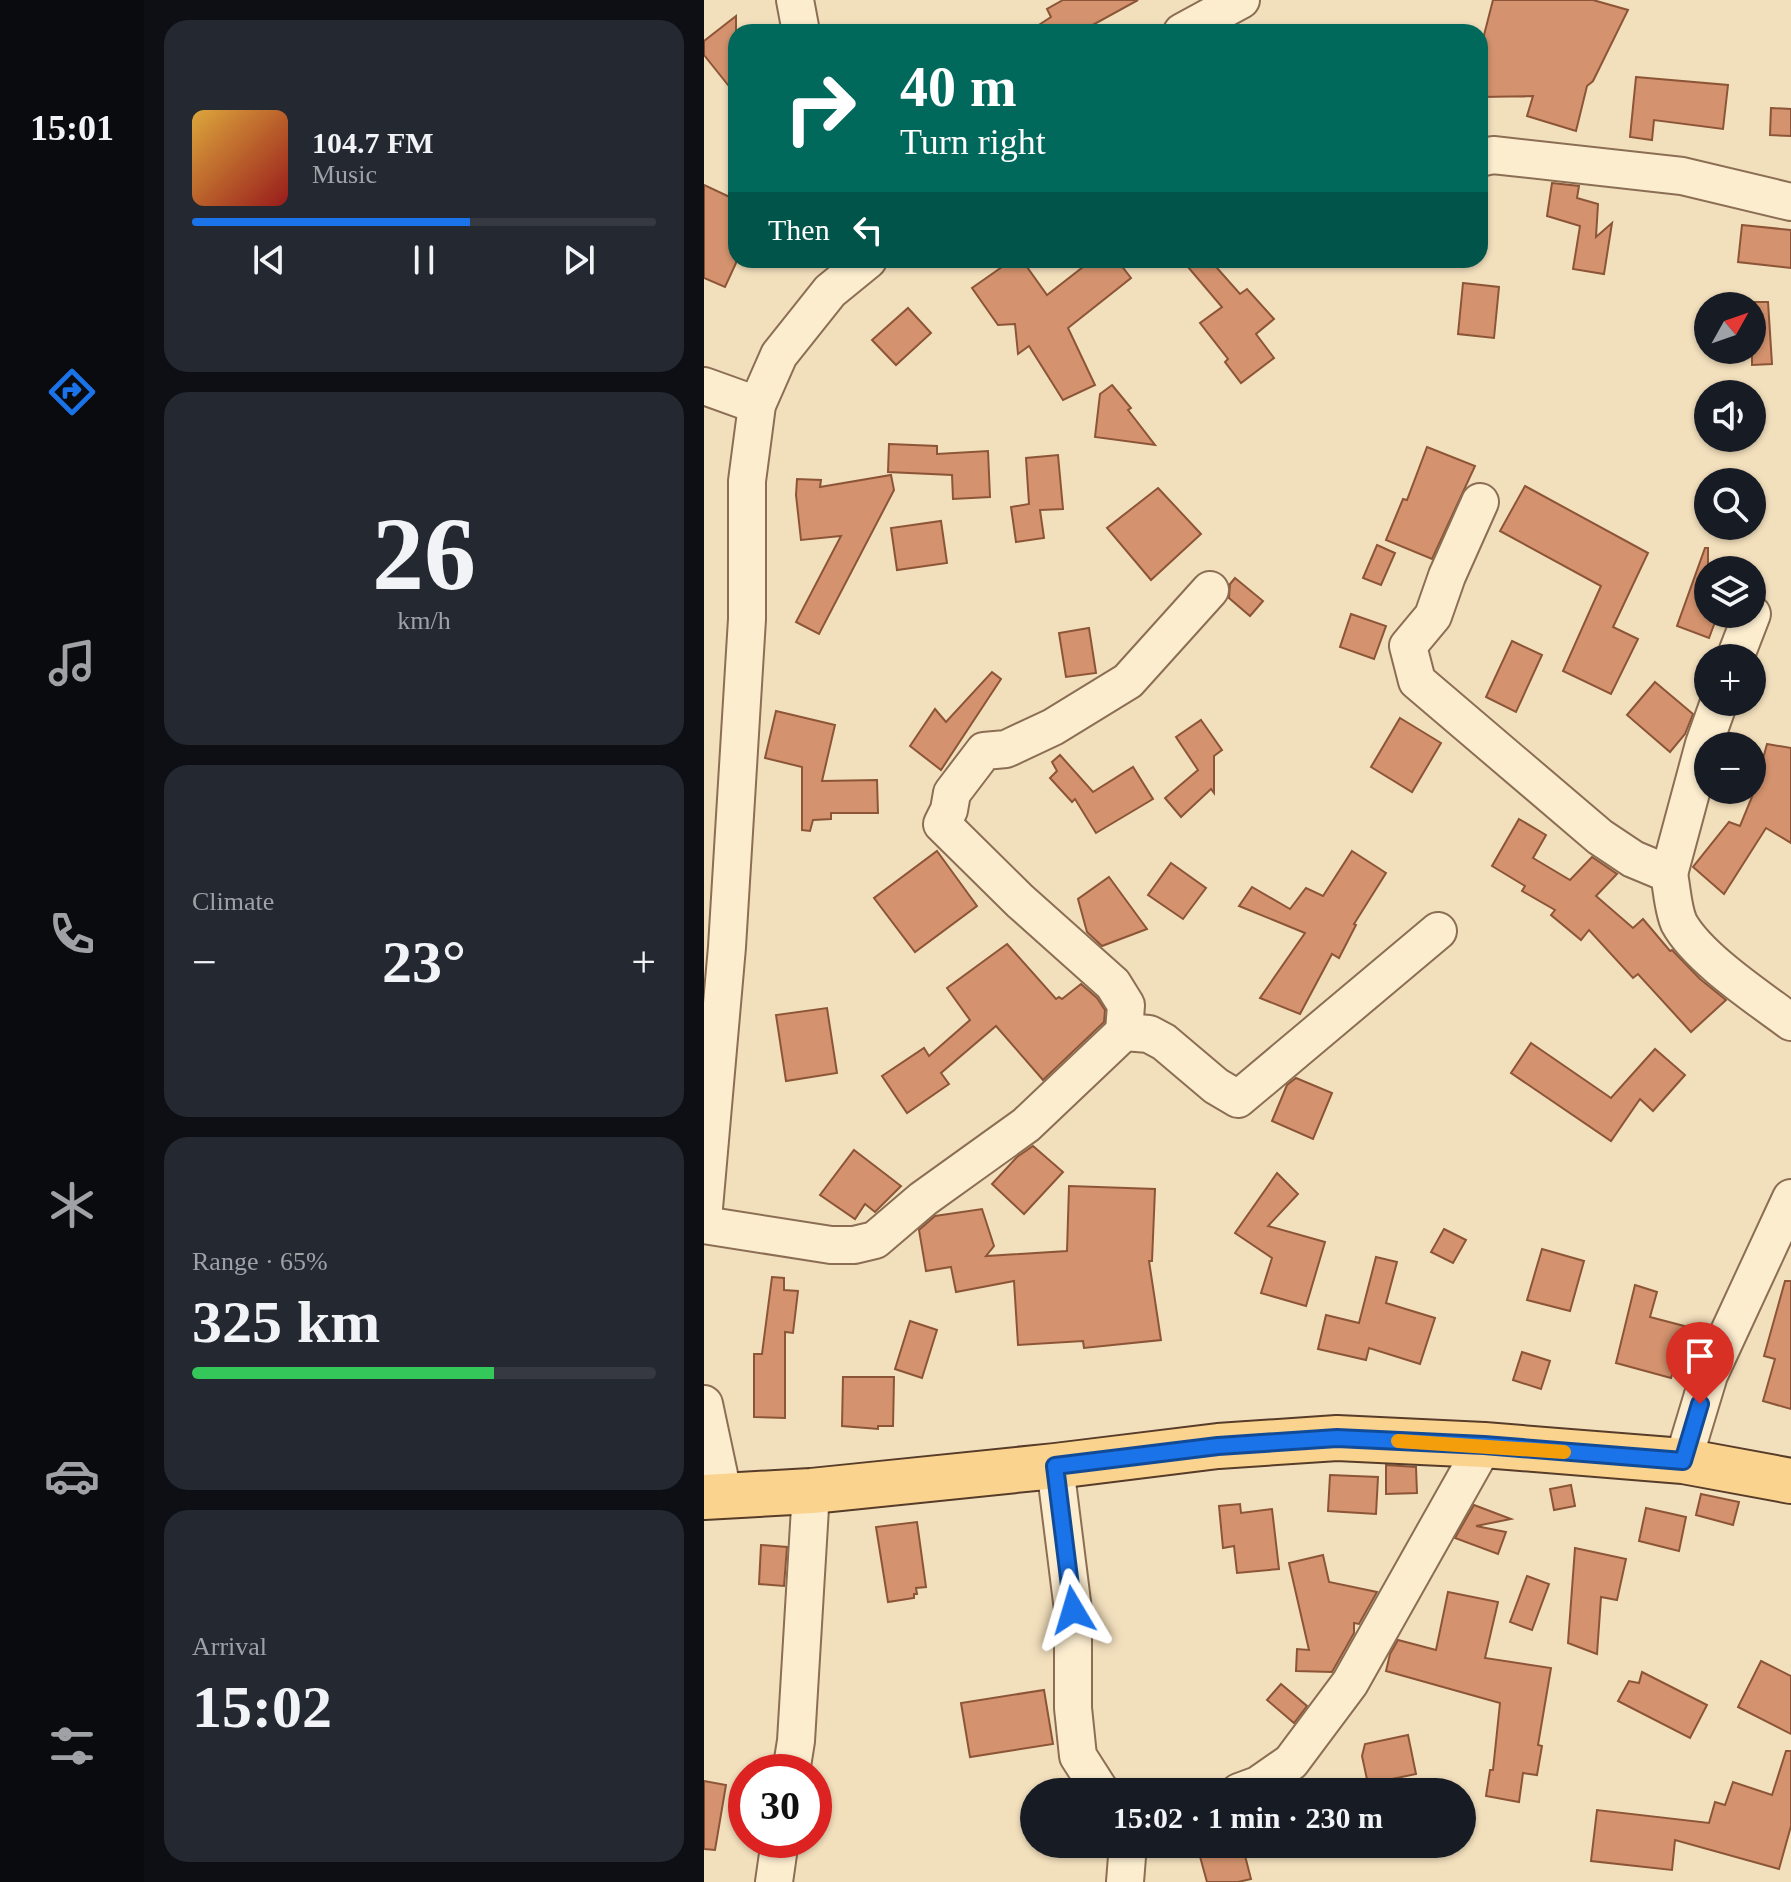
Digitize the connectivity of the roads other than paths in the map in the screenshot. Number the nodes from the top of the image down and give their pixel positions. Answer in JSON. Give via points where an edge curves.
{"nodes":[{"id":1,"x":795,"y":0,"type":"edge"},
{"id":2,"x":1241,"y":0,"type":"edge"},
{"id":3,"x":800,"y":24,"type":"edge"},
{"id":4,"x":1197,"y":24,"type":"edge"},
{"id":5,"x":1488,"y":156,"type":"edge"},
{"id":6,"x":1791,"y":202,"type":"edge"},
{"id":7,"x":858,"y":268,"type":"edge"},
{"id":8,"x":704,"y":386,"type":"edge"},
{"id":9,"x":757,"y":405,"type":"junction"},
{"id":10,"x":1480,"y":502,"type":"dead end"},
{"id":11,"x":1210,"y":590,"type":"dead end"},
{"id":12,"x":1714,"y":716,"type":"edge"},
{"id":13,"x":1669,"y":874,"type":"junction"},
{"id":14,"x":1438,"y":931,"type":"dead end"},
{"id":15,"x":1791,"y":1022,"type":"edge"},
{"id":16,"x":1124,"y":1032,"type":"junction"},
{"id":17,"x":1791,"y":1198,"type":"edge"},
{"id":18,"x":704,"y":1208,"type":"edge"},
{"id":19,"x":704,"y":1225,"type":"edge"},
{"id":20,"x":704,"y":1404,"type":"edge"},
{"id":21,"x":1484,"y":1445,"type":"junction"},
{"id":22,"x":1683,"y":1461,"type":"junction"},
{"id":23,"x":1055,"y":1466,"type":"junction"},
{"id":24,"x":1791,"y":1481,"type":"edge"},
{"id":25,"x":811,"y":1491,"type":"junction"},
{"id":26,"x":714,"y":1498,"type":"edge"},
{"id":27,"x":794,"y":1754,"type":"edge"},
{"id":28,"x":1092,"y":1778,"type":"edge"},
{"id":29,"x":1268,"y":1778,"type":"edge"},
{"id":30,"x":777,"y":1858,"type":"edge"},
{"id":31,"x":1127,"y":1858,"type":"edge"},
{"id":32,"x":774,"y":1882,"type":"edge"},
{"id":33,"x":1125,"y":1882,"type":"edge"}],
"edges":[{"from":1,"to":3,"type":"street"},
{"from":2,"to":4,"type":"street"},
{"from":5,"to":6,"type":"street","via":[[1682,176]]},
{"from":7,"to":9,"type":"street","via":[[830,291],[779,355]]},
{"from":8,"to":9,"type":"street"},
{"from":9,"to":18,"type":"street","via":[[747,481],[747,619],[727,947]]},
{"from":10,"to":13,"type":"street","via":[[1433,616],[1408,646],[1417,681],[1600,837]]},
{"from":11,"to":16,"type":"street","via":[[1128,681],[1053,727],[1006,749],[984,751],[952,793],[942,824],[1113,984],[1126,1005]]},
{"from":12,"to":13,"type":"street"},
{"from":13,"to":15,"type":"street","via":[[1679,922],[1693,939],[1728,976]]},
{"from":14,"to":16,"type":"street","via":[[1238,1099],[1164,1042],[1149,1034]]},
{"from":16,"to":19,"type":"street","via":[[1026,1125],[875,1240],[831,1245]]},
{"from":17,"to":22,"type":"street","via":[[1709,1375]]},
{"from":20,"to":26,"type":"street"},
{"from":21,"to":22,"type":"main road"},
{"from":21,"to":23,"type":"main road","via":[[1337,1438]]},
{"from":21,"to":29,"type":"street","via":[[1350,1683],[1291,1762]]},
{"from":22,"to":24,"type":"main road"},
{"from":23,"to":25,"type":"main road"},
{"from":23,"to":28,"type":"street","via":[[1073,1610],[1078,1756]]},
{"from":25,"to":26,"type":"main road"},
{"from":25,"to":27,"type":"street"},
{"from":30,"to":32,"type":"street"},
{"from":31,"to":33,"type":"street"}]}
